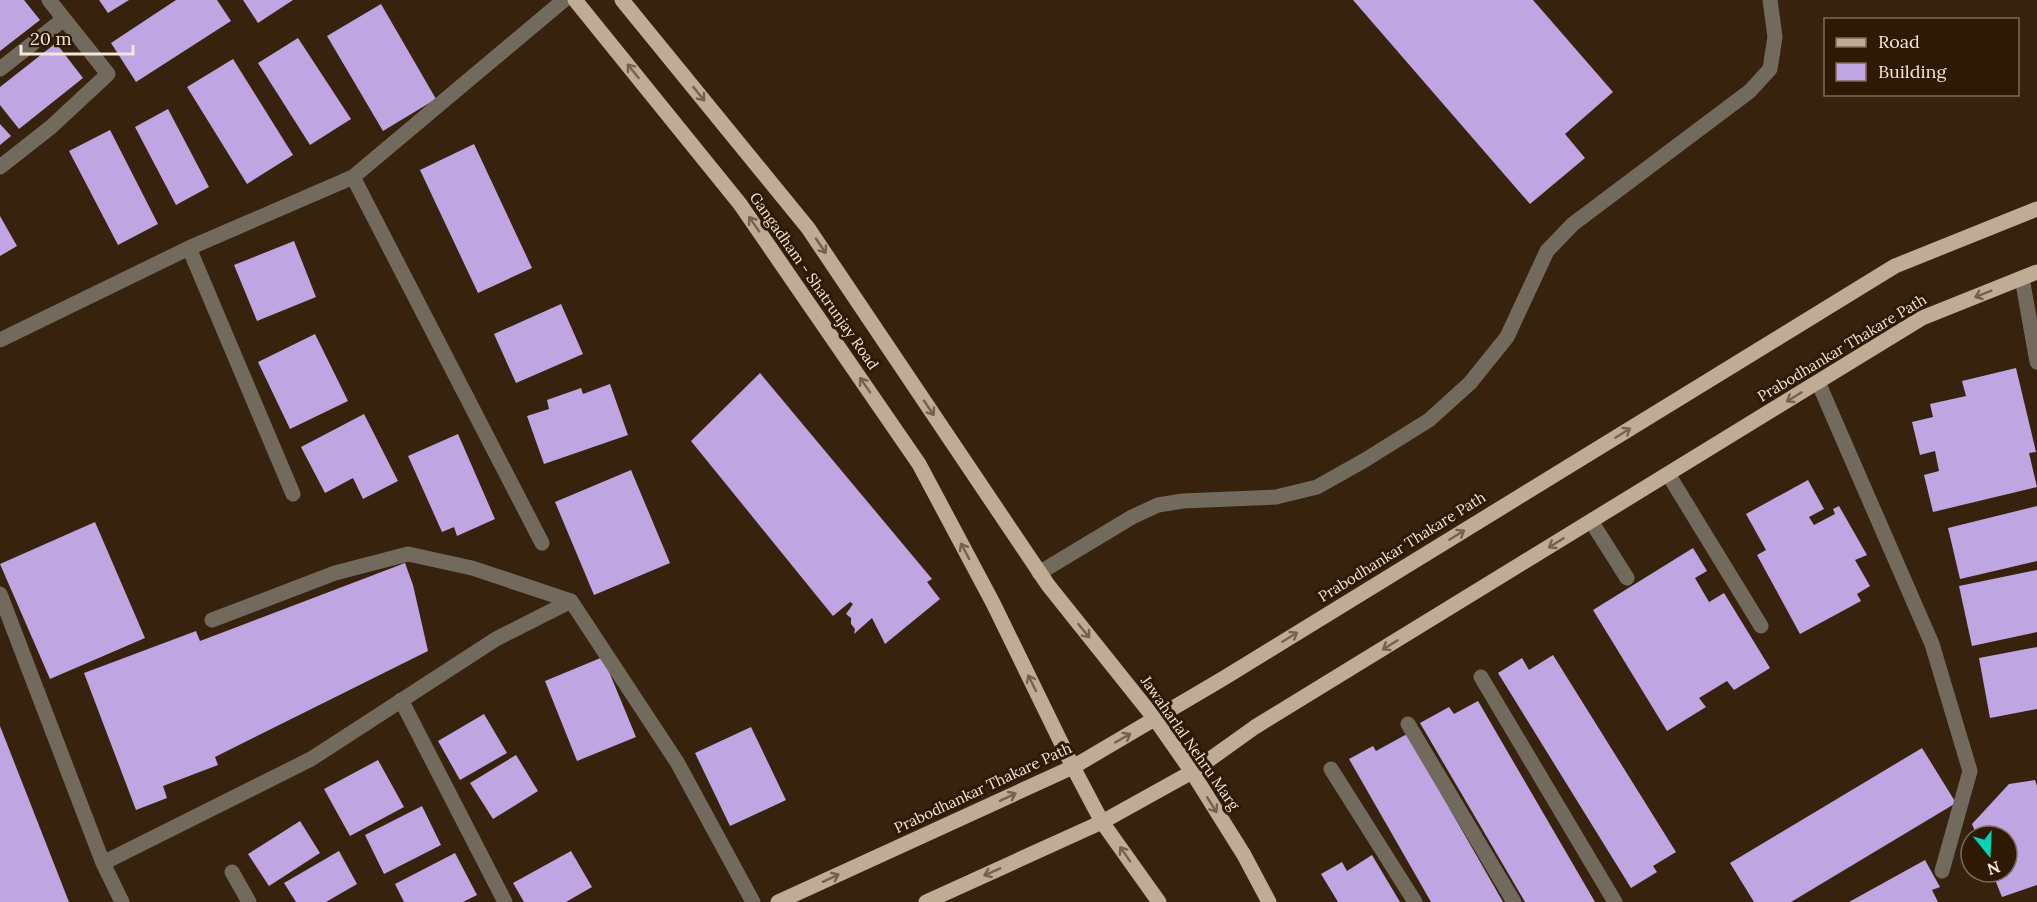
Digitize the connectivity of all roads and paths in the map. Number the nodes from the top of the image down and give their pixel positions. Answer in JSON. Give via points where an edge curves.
{"nodes":[{"id":1,"x":49,"y":0,"type":"edge"},
{"id":2,"x":564,"y":0,"type":"edge"},
{"id":3,"x":575,"y":0,"type":"edge"},
{"id":4,"x":622,"y":0,"type":"edge"},
{"id":5,"x":1770,"y":0,"type":"edge"},
{"id":6,"x":64,"y":19,"type":"junction"},
{"id":7,"x":0,"y":69,"type":"edge"},
{"id":8,"x":0,"y":167,"type":"edge"},
{"id":9,"x":353,"y":177,"type":"junction"},
{"id":10,"x":2037,"y":209,"type":"edge"},
{"id":11,"x":189,"y":249,"type":"junction"},
{"id":12,"x":2030,"y":275,"type":"edge"},
{"id":13,"x":0,"y":340,"type":"edge"},
{"id":14,"x":2037,"y":362,"type":"edge"},
{"id":15,"x":1818,"y":382,"type":"junction"},
{"id":16,"x":1668,"y":474,"type":"junction"},
{"id":17,"x":293,"y":494,"type":"dead end"},
{"id":18,"x":1591,"y":521,"type":"junction"},
{"id":19,"x":542,"y":543,"type":"dead end"},
{"id":20,"x":1627,"y":578,"type":"dead end"},
{"id":21,"x":1044,"y":579,"type":"junction"},
{"id":22,"x":0,"y":594,"type":"edge"},
{"id":23,"x":571,"y":601,"type":"junction"},
{"id":24,"x":212,"y":620,"type":"dead end"},
{"id":25,"x":1761,"y":626,"type":"dead end"},
{"id":26,"x":1481,"y":678,"type":"dead end"},
{"id":27,"x":400,"y":700,"type":"junction"},
{"id":28,"x":1155,"y":719,"type":"junction"},
{"id":29,"x":1408,"y":724,"type":"dead end"},
{"id":30,"x":1073,"y":767,"type":"junction"},
{"id":31,"x":1331,"y":769,"type":"dead end"},
{"id":32,"x":1192,"y":771,"type":"junction"},
{"id":33,"x":1102,"y":822,"type":"junction"},
{"id":34,"x":103,"y":863,"type":"junction"},
{"id":35,"x":1942,"y":871,"type":"dead end"},
{"id":36,"x":232,"y":872,"type":"dead end"},
{"id":37,"x":934,"y":900,"type":"edge"},
{"id":38,"x":122,"y":902,"type":"edge"},
{"id":39,"x":249,"y":902,"type":"edge"},
{"id":40,"x":505,"y":902,"type":"edge"},
{"id":41,"x":753,"y":902,"type":"edge"},
{"id":42,"x":778,"y":902,"type":"edge"},
{"id":43,"x":1159,"y":902,"type":"edge"},
{"id":44,"x":1269,"y":902,"type":"edge"},
{"id":45,"x":1415,"y":902,"type":"edge"},
{"id":46,"x":1514,"y":902,"type":"edge"},
{"id":47,"x":1615,"y":902,"type":"edge"}],
"edges":[{"from":1,"to":6,"type":"street"},
{"from":2,"to":9,"type":"street"},
{"from":30,"to":3,"type":"main road","name":"Gangadham - Shatrunjay Road","one_way":true,"via":[[919,464],[740,204]]},
{"from":4,"to":21,"type":"main road","name":"Gangadham - Shatrunjay Road","one_way":true,"via":[[808,228]]},
{"from":5,"to":21,"type":"street","via":[[1775,37],[1770,69],[1750,91],[1566,231],[1547,251],[1507,337],[1470,383],[1429,420],[1317,487],[1276,497],[1158,505],[1132,517]]},
{"from":6,"to":7,"type":"street"},
{"from":6,"to":8,"type":"street","via":[[108,74]]},
{"from":9,"to":11,"type":"street"},
{"from":9,"to":19,"type":"street"},
{"from":28,"to":10,"type":"main road","name":"Prabodhankar Thakare Path","one_way":true,"via":[[1895,266]]},
{"from":11,"to":13,"type":"street"},
{"from":11,"to":17,"type":"street"},
{"from":12,"to":14,"type":"street"},
{"from":12,"to":15,"type":"main road","name":"Prabodhankar Thakare Path","one_way":true,"via":[[1922,318]]},
{"from":15,"to":16,"type":"main road","name":"Prabodhankar Thakare Path","one_way":true},
{"from":15,"to":35,"type":"street","via":[[1932,644],[1970,771]]},
{"from":16,"to":18,"type":"main road","name":"Prabodhankar Thakare Path"},
{"from":16,"to":25,"type":"street"},
{"from":18,"to":20,"type":"street"},
{"from":18,"to":32,"type":"main road","name":"Prabodhankar Thakare Path","one_way":true,"via":[[1256,727]]},
{"from":21,"to":28,"type":"main road","name":"Jawaharlal Nehru Marg","one_way":true},
{"from":22,"to":34,"type":"street"},
{"from":23,"to":24,"type":"street","via":[[472,568],[408,554],[335,573]]},
{"from":23,"to":27,"type":"street","via":[[496,639]]},
{"from":23,"to":41,"type":"street","via":[[677,762]]},
{"from":26,"to":47,"type":"street"},
{"from":27,"to":34,"type":"street","via":[[311,759]]},
{"from":27,"to":40,"type":"street"},
{"from":30,"to":28,"type":"main road","name":"Prabodhankar Thakare Path","one_way":true},
{"from":28,"to":32,"type":"main road","name":"Jawaharlal Nehru Marg"},
{"from":29,"to":46,"type":"street"},
{"from":30,"to":33,"type":"main road"},
{"from":42,"to":30,"type":"main road","name":"Prabodhankar Thakare Path","one_way":true},
{"from":31,"to":45,"type":"street"},
{"from":32,"to":33,"type":"main road","name":"Prabodhankar Thakare Path"},
{"from":32,"to":44,"type":"main road","name":"Jawaharlal Nehru Marg","one_way":true},
{"from":33,"to":37,"type":"main road","name":"Prabodhankar Thakare Path","one_way":true},
{"from":43,"to":33,"type":"main road","one_way":true},
{"from":34,"to":38,"type":"street"},
{"from":36,"to":39,"type":"street"}]}
